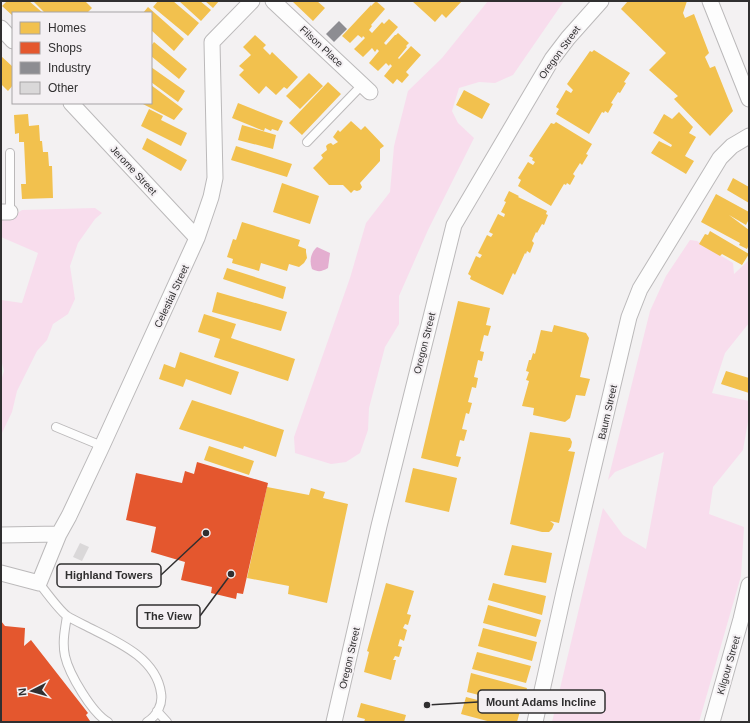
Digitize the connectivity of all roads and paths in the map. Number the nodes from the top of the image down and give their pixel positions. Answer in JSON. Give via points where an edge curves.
{"nodes":[{"id":1,"x":252,"y":1,"type":"edge"},
{"id":2,"x":273,"y":1,"type":"edge"},
{"id":3,"x":600,"y":1,"type":"edge"},
{"id":4,"x":710,"y":1,"type":"edge"},
{"id":5,"x":1,"y":28,"type":"edge"},
{"id":6,"x":12,"y":40,"type":"edge"},
{"id":7,"x":366,"y":88,"type":"joint"},
{"id":8,"x":749,"y":99,"type":"edge"},
{"id":9,"x":72,"y":104,"type":"edge"},
{"id":10,"x":749,"y":136,"type":"edge"},
{"id":11,"x":307,"y":142,"type":"dead end"},
{"id":12,"x":10,"y":153,"type":"dead end"},
{"id":13,"x":6,"y":212,"type":"edge"},
{"id":14,"x":197,"y":238,"type":"junction"},
{"id":15,"x":56,"y":427,"type":"dead end"},
{"id":16,"x":102,"y":446,"type":"junction"},
{"id":17,"x":59,"y":534,"type":"junction"},
{"id":18,"x":1,"y":535,"type":"edge"},
{"id":19,"x":1,"y":573,"type":"edge"},
{"id":20,"x":39,"y":583,"type":"junction"},
{"id":21,"x":749,"y":585,"type":"edge"},
{"id":22,"x":66,"y":616,"type":"junction"},
{"id":23,"x":157,"y":711,"type":"junction"},
{"id":24,"x":108,"y":722,"type":"edge"},
{"id":25,"x":147,"y":722,"type":"edge"},
{"id":26,"x":167,"y":722,"type":"edge"},
{"id":27,"x":334,"y":722,"type":"edge"},
{"id":28,"x":535,"y":722,"type":"edge"},
{"id":29,"x":712,"y":722,"type":"edge"}],
"edges":[{"from":1,"to":14,"type":"street","name":"Celestial Street","via":[[212,42],[215,178]]},
{"from":2,"to":7,"type":"street","name":"Filson Place"},
{"from":3,"to":27,"type":"street","name":"Oregon Street","via":[[552,60],[454,226],[379,526]]},
{"from":4,"to":8,"type":"street"},
{"from":5,"to":6,"type":"street"},
{"from":7,"to":11,"type":"lane"},
{"from":9,"to":14,"type":"street","name":"Jerome Street"},
{"from":10,"to":28,"type":"street","name":"Baum Street","via":[[732,146],[720,158],[634,303]]},
{"from":12,"to":13,"type":"lane"},
{"from":14,"to":16,"type":"street","name":"Celestial Street"},
{"from":15,"to":16,"type":"lane"},
{"from":16,"to":17,"type":"street","name":"Celestial Street"},
{"from":17,"to":18,"type":"street"},
{"from":17,"to":20,"type":"street","name":"Celestial Street"},
{"from":19,"to":20,"type":"street"},
{"from":20,"to":22,"type":"lane"},
{"from":21,"to":29,"type":"street","name":"Kilgour Street"},
{"from":22,"to":23,"type":"lane","via":[[131,650],[151,668],[161,692],[161,704]]},
{"from":22,"to":24,"type":"lane","via":[[65,656],[81,691]]},
{"from":23,"to":25,"type":"lane"},
{"from":23,"to":26,"type":"lane"}]}
